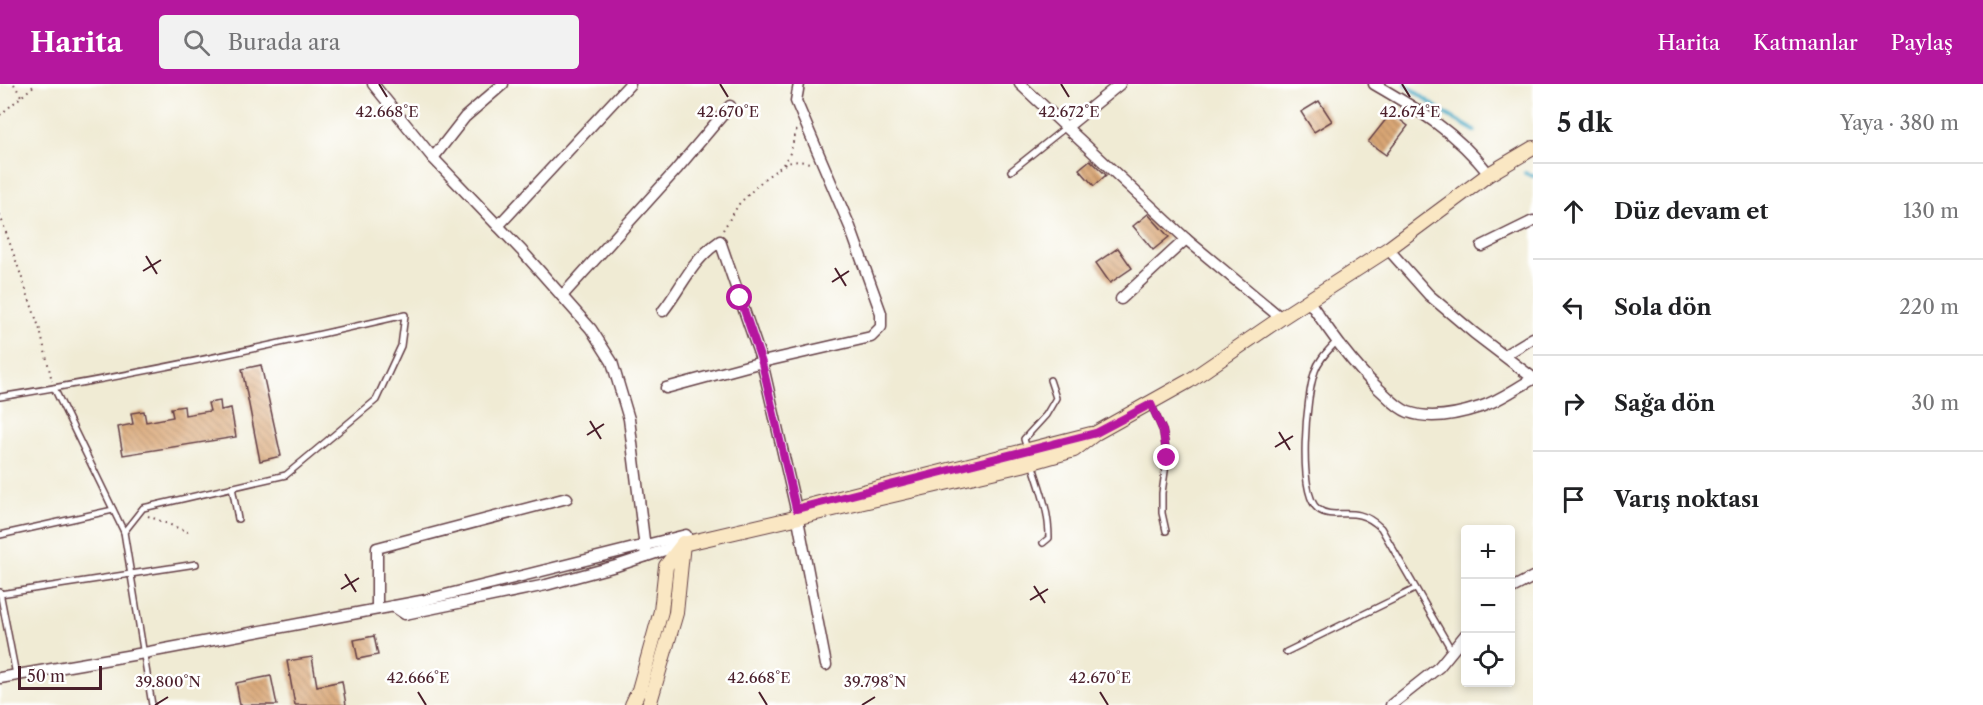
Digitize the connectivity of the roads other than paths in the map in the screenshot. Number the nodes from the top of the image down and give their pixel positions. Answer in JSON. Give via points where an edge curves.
{"nodes":[{"id":1,"x":373,"y":84,"type":"edge"},
{"id":2,"x":503,"y":84,"type":"edge"},
{"id":3,"x":630,"y":84,"type":"edge"},
{"id":4,"x":799,"y":84,"type":"edge"},
{"id":5,"x":1020,"y":84,"type":"edge"},
{"id":6,"x":1120,"y":84,"type":"edge"},
{"id":7,"x":1374,"y":84,"type":"edge"},
{"id":8,"x":730,"y":106,"type":"dead end"},
{"id":9,"x":1067,"y":127,"type":"junction"},
{"id":10,"x":1533,"y":148,"type":"edge"},
{"id":11,"x":433,"y":158,"type":"junction"},
{"id":12,"x":1011,"y":171,"type":"dead end"},
{"id":13,"x":1489,"y":174,"type":"junction"},
{"id":14,"x":1533,"y":221,"type":"edge"},
{"id":15,"x":498,"y":226,"type":"junction"},
{"id":16,"x":1186,"y":239,"type":"junction"},
{"id":17,"x":1482,"y":246,"type":"dead end"},
{"id":18,"x":1388,"y":249,"type":"junction"},
{"id":19,"x":562,"y":296,"type":"junction"},
{"id":20,"x":1121,"y":300,"type":"dead end"},
{"id":21,"x":1308,"y":300,"type":"junction"},
{"id":22,"x":663,"y":311,"type":"dead end"},
{"id":23,"x":1281,"y":318,"type":"junction"},
{"id":24,"x":1533,"y":338,"type":"edge"},
{"id":25,"x":1336,"y":342,"type":"junction"},
{"id":26,"x":1505,"y":356,"type":"junction"},
{"id":27,"x":762,"y":363,"type":"junction"},
{"id":28,"x":1533,"y":378,"type":"edge"},
{"id":29,"x":1050,"y":380,"type":"dead end"},
{"id":30,"x":54,"y":388,"type":"junction"},
{"id":31,"x":666,"y":388,"type":"dead end"},
{"id":32,"x":0,"y":397,"type":"edge"},
{"id":33,"x":1151,"y":404,"type":"junction"},
{"id":34,"x":1029,"y":456,"type":"junction"},
{"id":35,"x":232,"y":487,"type":"junction"},
{"id":36,"x":567,"y":498,"type":"dead end"},
{"id":37,"x":113,"y":510,"type":"junction"},
{"id":38,"x":796,"y":513,"type":"junction"},
{"id":39,"x":238,"y":519,"type":"dead end"},
{"id":40,"x":1166,"y":531,"type":"dead end"},
{"id":41,"x":124,"y":532,"type":"junction"},
{"id":42,"x":0,"y":535,"type":"edge"},
{"id":43,"x":685,"y":539,"type":"junction"},
{"id":44,"x":1043,"y":543,"type":"dead end"},
{"id":45,"x":645,"y":551,"type":"junction"},
{"id":46,"x":196,"y":564,"type":"dead end"},
{"id":47,"x":131,"y":574,"type":"junction"},
{"id":48,"x":1533,"y":577,"type":"edge"},
{"id":49,"x":1515,"y":586,"type":"edge"},
{"id":50,"x":1415,"y":589,"type":"junction"},
{"id":51,"x":0,"y":593,"type":"edge"},
{"id":52,"x":377,"y":609,"type":"junction"},
{"id":53,"x":1461,"y":640,"type":"edge"},
{"id":54,"x":1452,"y":651,"type":"junction"},
{"id":55,"x":1286,"y":652,"type":"dead end"},
{"id":56,"x":144,"y":653,"type":"junction"},
{"id":57,"x":826,"y":665,"type":"dead end"},
{"id":58,"x":16,"y":675,"type":"junction"},
{"id":59,"x":0,"y":678,"type":"edge"},
{"id":60,"x":152,"y":705,"type":"edge"},
{"id":61,"x":632,"y":705,"type":"edge"},
{"id":62,"x":649,"y":705,"type":"edge"},
{"id":63,"x":1391,"y":705,"type":"edge"}],
"edges":[{"from":1,"to":11,"type":"street"},
{"from":2,"to":11,"type":"street","via":[[465,117]]},
{"from":3,"to":15,"type":"street"},
{"from":4,"to":27,"type":"street","via":[[796,101],[850,227],[883,321],[871,337]]},
{"from":5,"to":9,"type":"street"},
{"from":6,"to":9,"type":"street"},
{"from":7,"to":13,"type":"street","via":[[1445,128]]},
{"from":8,"to":19,"type":"street"},
{"from":9,"to":12,"type":"lane"},
{"from":9,"to":16,"type":"street"},
{"from":10,"to":13,"type":"street"},
{"from":11,"to":15,"type":"street"},
{"from":13,"to":18,"type":"street"},
{"from":14,"to":17,"type":"street"},
{"from":15,"to":19,"type":"street"},
{"from":16,"to":20,"type":"street"},
{"from":16,"to":23,"type":"street"},
{"from":18,"to":21,"type":"street"},
{"from":18,"to":26,"type":"street","via":[[1429,295]]},
{"from":19,"to":45,"type":"street","via":[[591,329],[612,362],[629,419]]},
{"from":21,"to":23,"type":"street"},
{"from":21,"to":25,"type":"street"},
{"from":22,"to":27,"type":"street","via":[[686,274],[720,241]]},
{"from":23,"to":33,"type":"street"},
{"from":24,"to":26,"type":"street"},
{"from":25,"to":28,"type":"street","via":[[1365,377],[1409,412],[1453,414],[1482,406]]},
{"from":25,"to":50,"type":"lane","via":[[1318,364],[1308,396],[1305,477],[1309,498],[1324,513],[1354,513],[1376,523]]},
{"from":26,"to":28,"type":"street"},
{"from":27,"to":31,"type":"street"},
{"from":27,"to":38,"type":"street"},
{"from":29,"to":34,"type":"lane","via":[[1056,398],[1024,439]]},
{"from":30,"to":32,"type":"lane"},
{"from":30,"to":35,"type":"lane","via":[[405,315],[401,346],[376,400],[286,475]]},
{"from":30,"to":37,"type":"lane"},
{"from":33,"to":34,"type":"street","via":[[1096,433],[1074,450]]},
{"from":33,"to":40,"type":"lane","via":[[1163,431],[1167,458],[1162,493]]},
{"from":34,"to":38,"type":"street"},
{"from":34,"to":44,"type":"lane","via":[[1046,504],[1049,538]]},
{"from":35,"to":39,"type":"lane"},
{"from":35,"to":41,"type":"lane","via":[[143,508]]},
{"from":36,"to":52,"type":"street","via":[[377,548]]},
{"from":37,"to":41,"type":"lane"},
{"from":37,"to":42,"type":"lane"},
{"from":38,"to":43,"type":"street"},
{"from":38,"to":57,"type":"street"},
{"from":41,"to":47,"type":"lane"},
{"from":43,"to":45,"type":"street"},
{"from":43,"to":61,"type":"street","via":[[666,566],[661,611]]},
{"from":43,"to":62,"type":"street","via":[[676,613]]},
{"from":45,"to":52,"type":"street","via":[[546,585],[405,614],[393,606]]},
{"from":46,"to":47,"type":"lane"},
{"from":47,"to":51,"type":"lane"},
{"from":47,"to":56,"type":"lane"},
{"from":48,"to":49,"type":"street"},
{"from":50,"to":54,"type":"lane"},
{"from":50,"to":55,"type":"lane"},
{"from":51,"to":58,"type":"lane"},
{"from":52,"to":56,"type":"street"},
{"from":53,"to":54,"type":"street"},
{"from":54,"to":63,"type":"street","via":[[1439,667]]},
{"from":56,"to":58,"type":"street"},
{"from":56,"to":60,"type":"lane"},
{"from":58,"to":59,"type":"street"}]}
